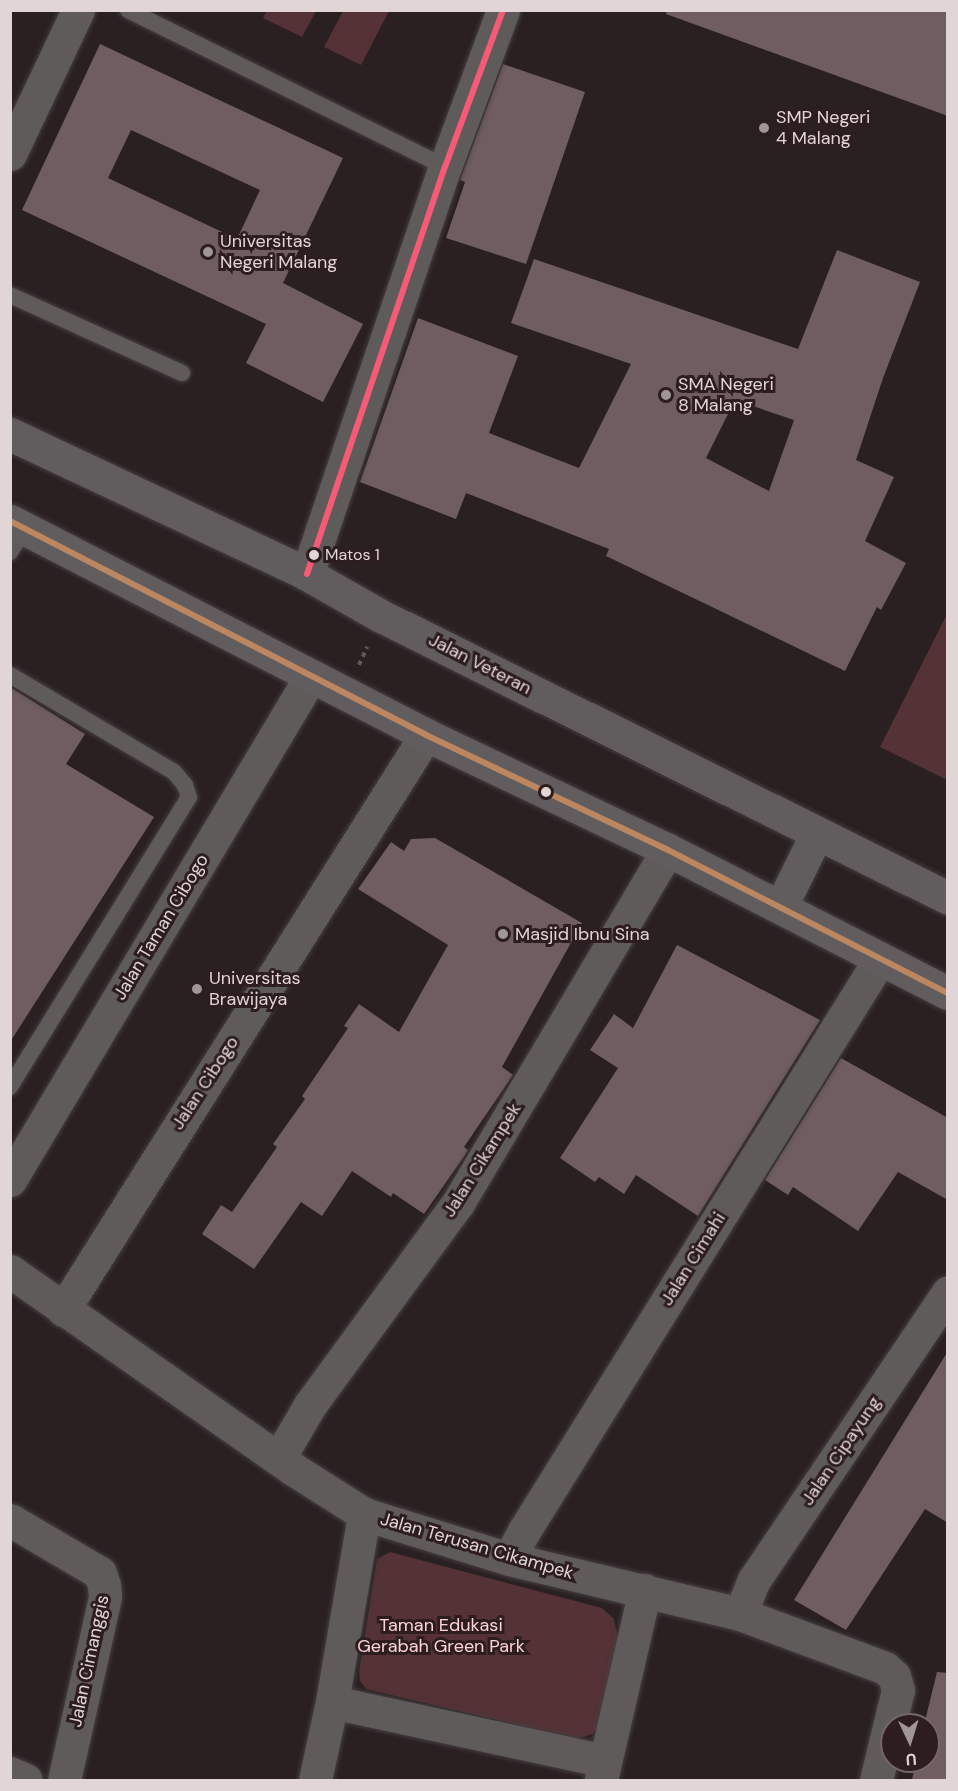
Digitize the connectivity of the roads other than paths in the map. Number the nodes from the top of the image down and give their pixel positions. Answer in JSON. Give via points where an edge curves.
{"nodes":[{"id":1,"x":78,"y":10,"type":"edge"},
{"id":2,"x":128,"y":10,"type":"edge"},
{"id":3,"x":503,"y":10,"type":"edge"},
{"id":4,"x":10,"y":154,"type":"edge"},
{"id":5,"x":445,"y":167,"type":"junction"},
{"id":6,"x":10,"y":295,"type":"edge"},
{"id":7,"x":182,"y":373,"type":"dead end"},
{"id":8,"x":10,"y":434,"type":"edge"},
{"id":9,"x":15,"y":534,"type":"edge"},
{"id":10,"x":307,"y":574,"type":"junction"},
{"id":11,"x":10,"y":675,"type":"edge"},
{"id":12,"x":311,"y":676,"type":"junction"},
{"id":13,"x":426,"y":735,"type":"junction"},
{"id":14,"x":817,"y":833,"type":"junction"},
{"id":15,"x":668,"y":850,"type":"junction"},
{"id":16,"x":948,"y":898,"type":"edge"},
{"id":17,"x":781,"y":906,"type":"junction"},
{"id":18,"x":880,"y":959,"type":"junction"},
{"id":19,"x":948,"y":993,"type":"edge"},
{"id":20,"x":10,"y":1087,"type":"edge"},
{"id":21,"x":10,"y":1180,"type":"edge"},
{"id":22,"x":10,"y":1271,"type":"edge"},
{"id":23,"x":948,"y":1292,"type":"edge"},
{"id":24,"x":63,"y":1310,"type":"junction"},
{"id":25,"x":279,"y":1458,"type":"junction"},
{"id":26,"x":364,"y":1514,"type":"junction"},
{"id":27,"x":10,"y":1520,"type":"edge"},
{"id":28,"x":509,"y":1559,"type":"junction"},
{"id":29,"x":645,"y":1590,"type":"junction"},
{"id":30,"x":740,"y":1614,"type":"junction"},
{"id":31,"x":332,"y":1702,"type":"junction"},
{"id":32,"x":603,"y":1771,"type":"edge"},
{"id":33,"x":10,"y":1773,"type":"edge"},
{"id":34,"x":26,"y":1780,"type":"edge"},
{"id":35,"x":64,"y":1780,"type":"edge"},
{"id":36,"x":315,"y":1780,"type":"edge"},
{"id":37,"x":876,"y":1780,"type":"edge"}],
"edges":[{"from":1,"to":4,"type":"street"},
{"from":2,"to":5,"type":"lane"},
{"from":3,"to":5,"type":"street"},
{"from":5,"to":10,"type":"street"},
{"from":6,"to":7,"type":"lane"},
{"from":8,"to":10,"type":"main road","name":"Jalan Veteran"},
{"from":9,"to":12,"type":"main road"},
{"from":10,"to":14,"type":"main road","name":"Jalan Veteran","via":[[381,616]]},
{"from":11,"to":20,"type":"lane","via":[[174,772],[189,797]]},
{"from":12,"to":13,"type":"main road"},
{"from":12,"to":21,"type":"street","name":"Jalan Taman Cibogo"},
{"from":13,"to":15,"type":"main road"},
{"from":13,"to":24,"type":"street","name":"Jalan Cibogo"},
{"from":14,"to":16,"type":"main road","name":"Jalan Veteran"},
{"from":14,"to":17,"type":"main road"},
{"from":15,"to":17,"type":"main road"},
{"from":15,"to":25,"type":"street","name":"Jalan Cikampek","via":[[458,1203],[310,1405]]},
{"from":17,"to":18,"type":"main road"},
{"from":18,"to":19,"type":"main road"},
{"from":18,"to":28,"type":"street","name":"Jalan Cimahi"},
{"from":22,"to":24,"type":"street","name":"Jalan Terusan Cikampek"},
{"from":23,"to":30,"type":"street","name":"Jalan Cipayung","via":[[754,1581]]},
{"from":24,"to":25,"type":"street","name":"Jalan Terusan Cikampek"},
{"from":25,"to":26,"type":"street","name":"Jalan Terusan Cikampek"},
{"from":26,"to":28,"type":"street","name":"Jalan Terusan Cikampek"},
{"from":26,"to":31,"type":"street"},
{"from":27,"to":35,"type":"street","name":"Jalan Cimanggis","via":[[100,1574],[104,1585],[105,1597]]},
{"from":28,"to":29,"type":"street","name":"Jalan Terusan Cikampek"},
{"from":29,"to":30,"type":"street","name":"Jalan Terusan Cikampek"},
{"from":29,"to":32,"type":"street"},
{"from":30,"to":37,"type":"street","name":"Jalan Terusan Cikampek","via":[[885,1668],[894,1676],[898,1690]]},
{"from":31,"to":32,"type":"street"},
{"from":31,"to":36,"type":"street"},
{"from":33,"to":34,"type":"street"}]}
